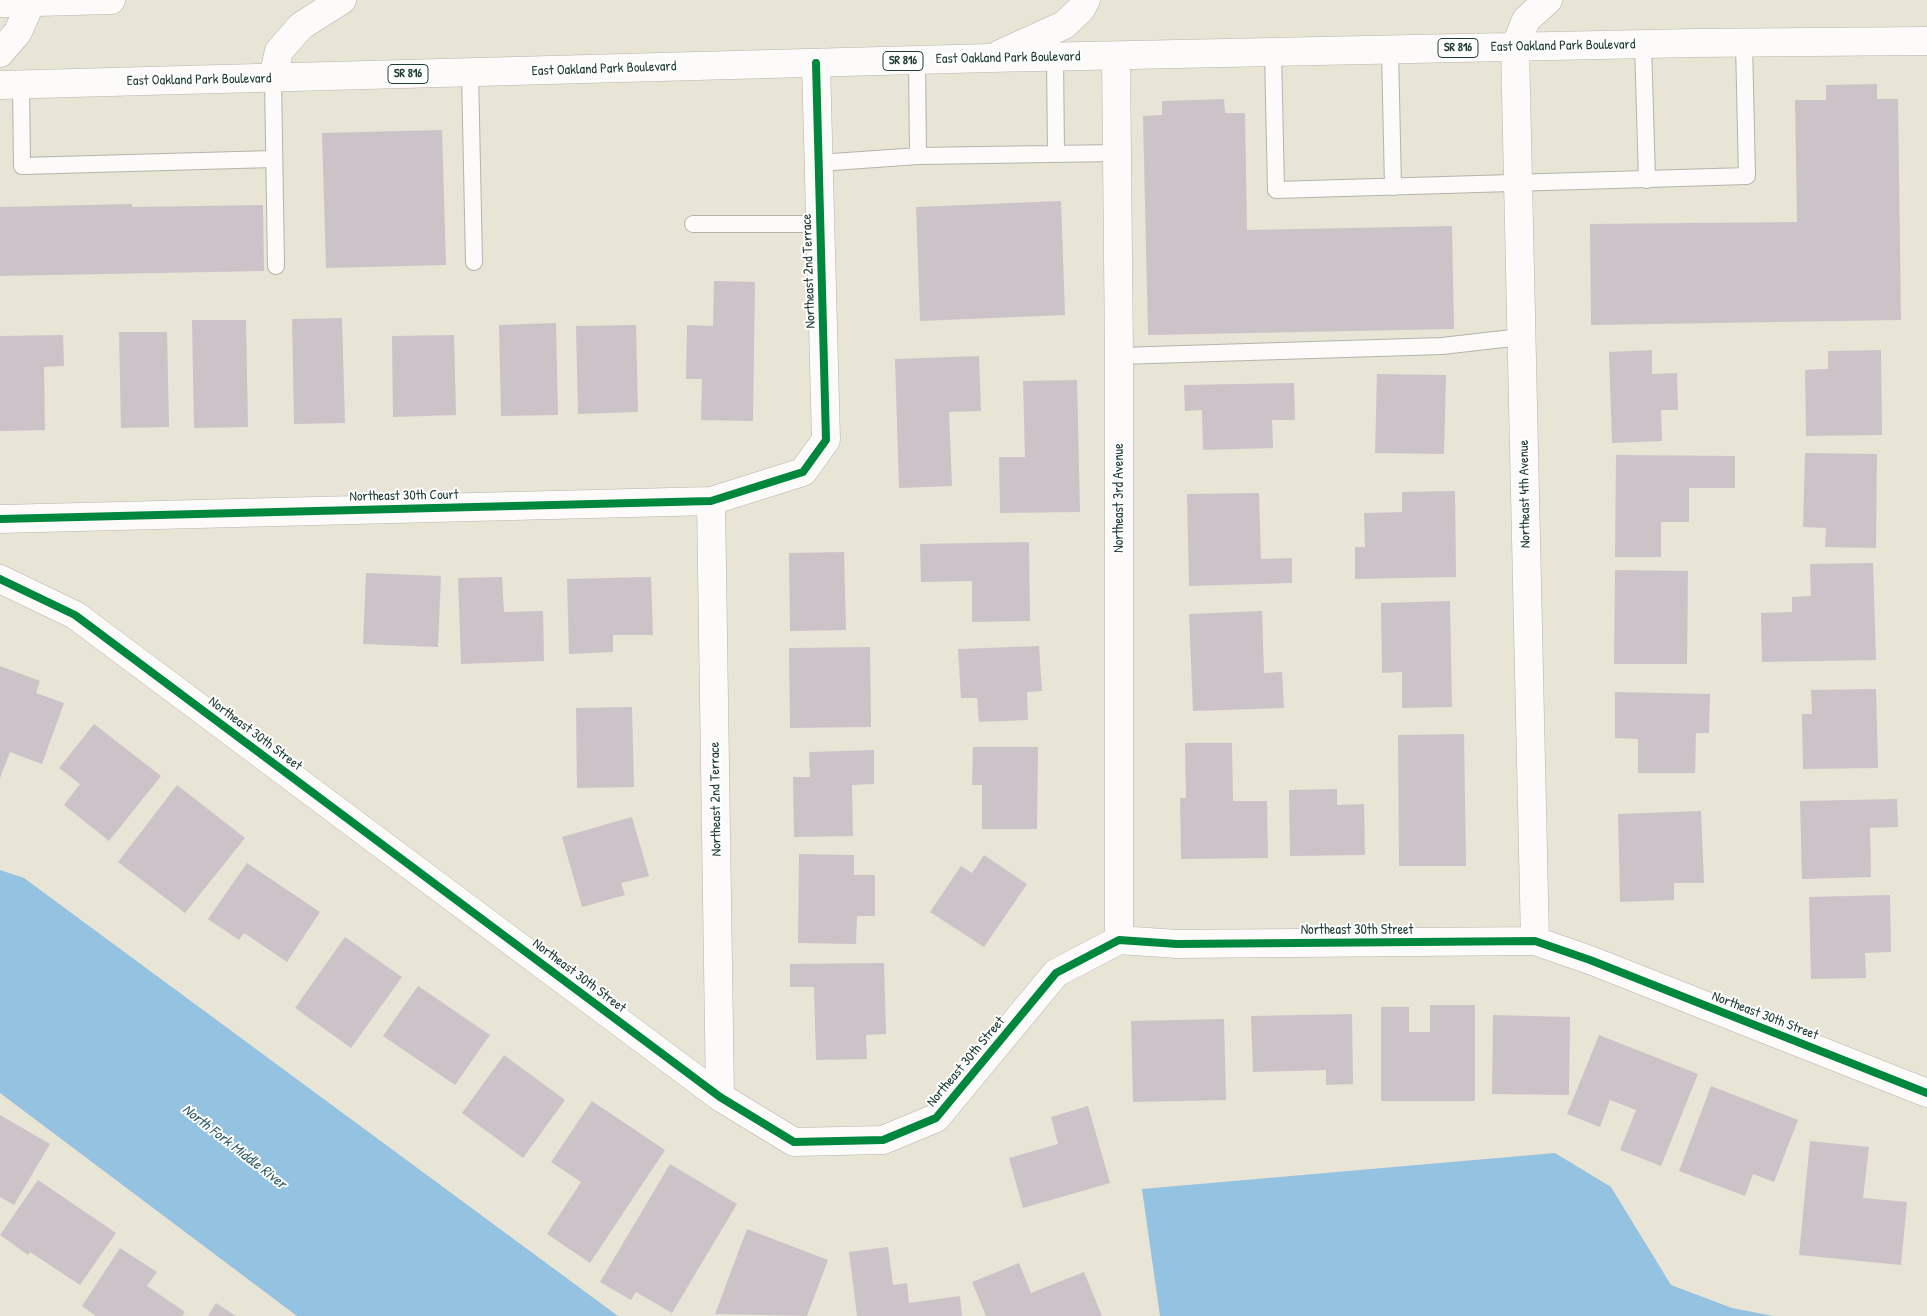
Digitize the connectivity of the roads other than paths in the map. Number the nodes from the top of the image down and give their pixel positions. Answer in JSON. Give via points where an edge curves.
{"nodes":[{"id":1,"x":111,"y":0,"type":"edge"},
{"id":2,"x":342,"y":0,"type":"edge"},
{"id":3,"x":1086,"y":0,"type":"edge"},
{"id":4,"x":1548,"y":0,"type":"edge"},
{"id":5,"x":31,"y":1,"type":"edge"},
{"id":6,"x":0,"y":3,"type":"edge"},
{"id":7,"x":1927,"y":41,"type":"edge"},
{"id":8,"x":1744,"y":42,"type":"junction"},
{"id":9,"x":1643,"y":44,"type":"junction"},
{"id":10,"x":1515,"y":47,"type":"junction"},
{"id":11,"x":1390,"y":50,"type":"junction"},
{"id":12,"x":0,"y":52,"type":"edge"},
{"id":13,"x":1273,"y":52,"type":"junction"},
{"id":14,"x":1116,"y":56,"type":"junction"},
{"id":15,"x":1055,"y":57,"type":"junction"},
{"id":16,"x":990,"y":58,"type":"junction"},
{"id":17,"x":917,"y":61,"type":"junction"},
{"id":18,"x":816,"y":63,"type":"junction"},
{"id":19,"x":470,"y":72,"type":"junction"},
{"id":20,"x":273,"y":78,"type":"junction"},
{"id":21,"x":11,"y":84,"type":"edge"},
{"id":22,"x":1117,"y":153,"type":"junction"},
{"id":23,"x":1056,"y":154,"type":"junction"},
{"id":24,"x":918,"y":156,"type":"junction"},
{"id":25,"x":273,"y":159,"type":"junction"},
{"id":26,"x":819,"y":163,"type":"junction"},
{"id":27,"x":1647,"y":180,"type":"junction"},
{"id":28,"x":1518,"y":184,"type":"junction"},
{"id":29,"x":1393,"y":187,"type":"junction"},
{"id":30,"x":693,"y":224,"type":"dead end"},
{"id":31,"x":820,"y":224,"type":"junction"},
{"id":32,"x":474,"y":262,"type":"dead end"},
{"id":33,"x":276,"y":266,"type":"dead end"},
{"id":34,"x":1521,"y":338,"type":"junction"},
{"id":35,"x":1119,"y":356,"type":"junction"},
{"id":36,"x":803,"y":472,"type":"joint"},
{"id":37,"x":711,"y":501,"type":"junction"},
{"id":38,"x":0,"y":519,"type":"edge"},
{"id":39,"x":0,"y":579,"type":"edge"},
{"id":40,"x":1119,"y":940,"type":"junction"},
{"id":41,"x":1535,"y":942,"type":"junction"},
{"id":42,"x":1927,"y":1093,"type":"edge"},
{"id":43,"x":720,"y":1097,"type":"junction"}],
"edges":[{"from":1,"to":5,"type":"street"},
{"from":2,"to":20,"type":"street","via":[[301,26],[279,51]]},
{"from":3,"to":16,"type":"street","via":[[1064,26]]},
{"from":4,"to":10,"type":"street","via":[[1526,20]]},
{"from":5,"to":6,"type":"street"},
{"from":5,"to":12,"type":"street","via":[[18,32]]},
{"from":7,"to":8,"type":"street","name":"East Oakland Park Boulevard","number":"SR 816"},
{"from":8,"to":9,"type":"street","name":"East Oakland Park Boulevard","number":"SR 816"},
{"from":8,"to":27,"type":"lane","via":[[1747,176]]},
{"from":9,"to":10,"type":"street","name":"East Oakland Park Boulevard","number":"SR 816"},
{"from":9,"to":27,"type":"lane"},
{"from":10,"to":11,"type":"street","name":"East Oakland Park Boulevard","number":"SR 816"},
{"from":10,"to":28,"type":"street","name":"Northeast 4th Avenue"},
{"from":11,"to":13,"type":"street","name":"East Oakland Park Boulevard","number":"SR 816"},
{"from":11,"to":29,"type":"lane"},
{"from":13,"to":14,"type":"street","name":"East Oakland Park Boulevard","number":"SR 816"},
{"from":13,"to":29,"type":"lane","via":[[1276,190]]},
{"from":14,"to":15,"type":"street","name":"East Oakland Park Boulevard","number":"SR 816"},
{"from":14,"to":22,"type":"street","name":"Northeast 3rd Avenue"},
{"from":15,"to":16,"type":"street","name":"East Oakland Park Boulevard","number":"SR 816"},
{"from":15,"to":23,"type":"lane"},
{"from":16,"to":17,"type":"street","name":"East Oakland Park Boulevard","number":"SR 816"},
{"from":17,"to":18,"type":"street","name":"East Oakland Park Boulevard","number":"SR 816"},
{"from":17,"to":24,"type":"lane"},
{"from":18,"to":19,"type":"street","name":"East Oakland Park Boulevard","number":"SR 816"},
{"from":18,"to":26,"type":"street","name":"Northeast 2nd Terrace"},
{"from":19,"to":20,"type":"street","name":"East Oakland Park Boulevard","number":"SR 816"},
{"from":19,"to":32,"type":"lane"},
{"from":20,"to":21,"type":"street","name":"East Oakland Park Boulevard","number":"SR 816"},
{"from":20,"to":25,"type":"lane"},
{"from":21,"to":25,"type":"lane","via":[[22,166]]},
{"from":22,"to":23,"type":"lane"},
{"from":22,"to":35,"type":"street","name":"Northeast 3rd Avenue"},
{"from":23,"to":24,"type":"lane"},
{"from":24,"to":26,"type":"lane"},
{"from":25,"to":33,"type":"lane"},
{"from":26,"to":31,"type":"street","name":"Northeast 2nd Terrace"},
{"from":27,"to":28,"type":"lane"},
{"from":28,"to":29,"type":"lane"},
{"from":28,"to":34,"type":"street","name":"Northeast 4th Avenue"},
{"from":30,"to":31,"type":"lane"},
{"from":31,"to":36,"type":"street","name":"Northeast 2nd Terrace","via":[[826,440]]},
{"from":34,"to":35,"type":"lane","via":[[1442,346]]},
{"from":34,"to":41,"type":"street","name":"Northeast 4th Avenue"},
{"from":35,"to":40,"type":"street","name":"Northeast 3rd Avenue"},
{"from":36,"to":37,"type":"street","name":"Northeast 30th Court"},
{"from":37,"to":38,"type":"street","name":"Northeast 30th Court"},
{"from":37,"to":43,"type":"street","name":"Northeast 2nd Terrace"},
{"from":39,"to":43,"type":"street","name":"Northeast 30th Street","via":[[75,615]]},
{"from":40,"to":41,"type":"street","name":"Northeast 30th Street","via":[[1177,944]]},
{"from":40,"to":43,"type":"street","name":"Northeast 30th Street","via":[[1056,973],[936,1118],[883,1140],[794,1142]]},
{"from":41,"to":42,"type":"street","name":"Northeast 30th Street","via":[[1590,960]]}]}
